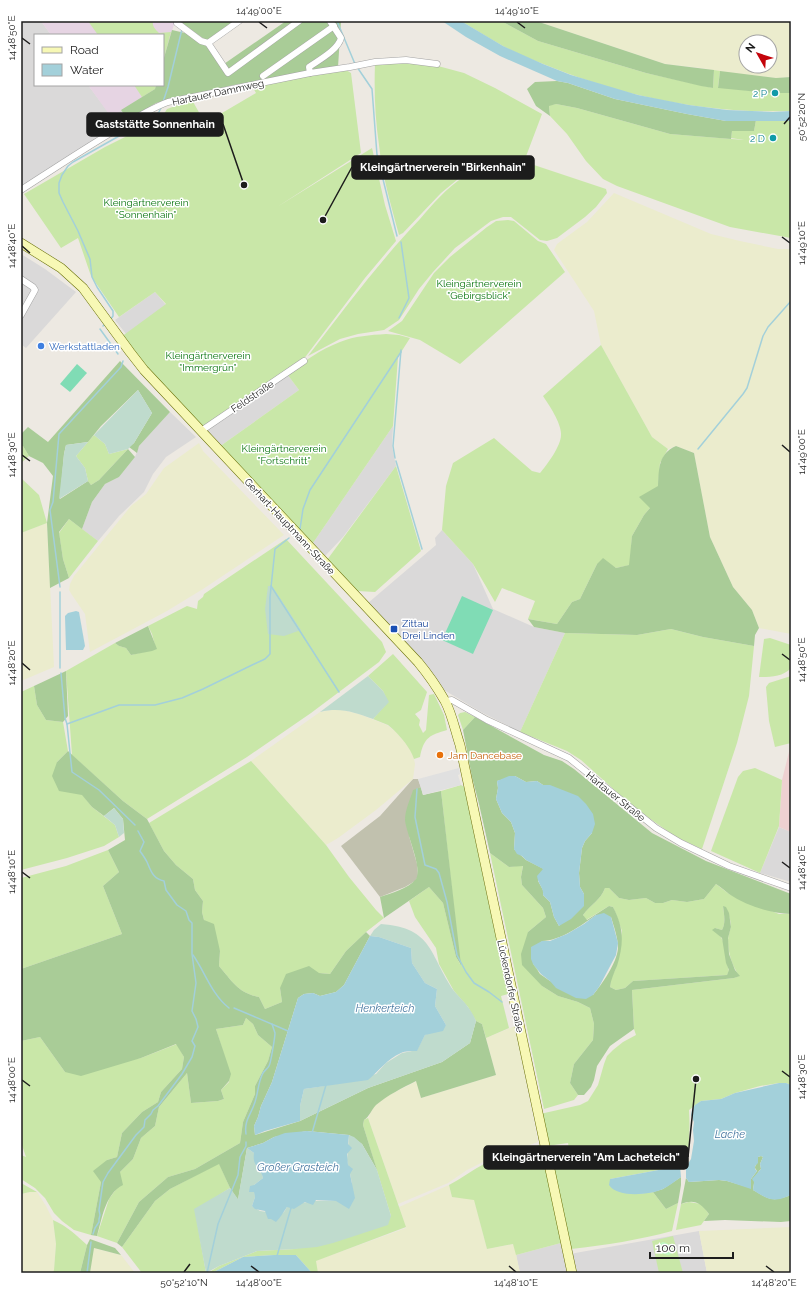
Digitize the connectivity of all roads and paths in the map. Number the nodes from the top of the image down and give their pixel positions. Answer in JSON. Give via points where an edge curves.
{"nodes":[{"id":1,"x":239,"y":21,"type":"edge"},
{"id":2,"x":299,"y":21,"type":"edge"},
{"id":3,"x":177,"y":23,"type":"dead end"},
{"id":4,"x":332,"y":23,"type":"edge"},
{"id":5,"x":208,"y":43,"type":"junction"},
{"id":6,"x":437,"y":64,"type":"dead end"},
{"id":7,"x":310,"y":73,"type":"junction"},
{"id":8,"x":264,"y":76,"type":"dead end"},
{"id":9,"x":21,"y":190,"type":"edge"},
{"id":10,"x":21,"y":243,"type":"edge"},
{"id":11,"x":21,"y":279,"type":"edge"},
{"id":12,"x":21,"y":315,"type":"edge"},
{"id":13,"x":304,"y":361,"type":"dead end"},
{"id":14,"x":201,"y":431,"type":"junction"},
{"id":15,"x":445,"y":701,"type":"junction"},
{"id":16,"x":791,"y":888,"type":"edge"},
{"id":17,"x":572,"y":1273,"type":"edge"}],
"edges":[{"from":1,"to":5,"type":"street"},
{"from":2,"to":5,"type":"street","via":[[228,73]]},
{"from":3,"to":5,"type":"street","via":[[201,41]]},
{"from":4,"to":7,"type":"street","via":[[341,38],[340,42],[309,67]]},
{"from":4,"to":8,"type":"street"},
{"from":6,"to":7,"type":"street","name":"Hartauer Dammweg","via":[[391,60]]},
{"from":7,"to":9,"type":"street","name":"Hartauer Dammweg","via":[[158,106]]},
{"from":10,"to":14,"type":"main road","name":"Gerhart-Hauptmann-Straße","via":[[74,278],[139,364]]},
{"from":11,"to":12,"type":"street","via":[[35,290]]},
{"from":13,"to":14,"type":"street","name":"Feldstraße"},
{"from":14,"to":15,"type":"main road","name":"Gerhart-Hauptmann-Straße","via":[[413,657],[429,675]]},
{"from":15,"to":16,"type":"street","name":"Hartauer Straße","via":[[452,700],[487,720],[569,758],[656,828],[681,843],[729,866]]},
{"from":15,"to":17,"type":"main road","name":"Lückendorfer Straße","via":[[461,751]]}]}
